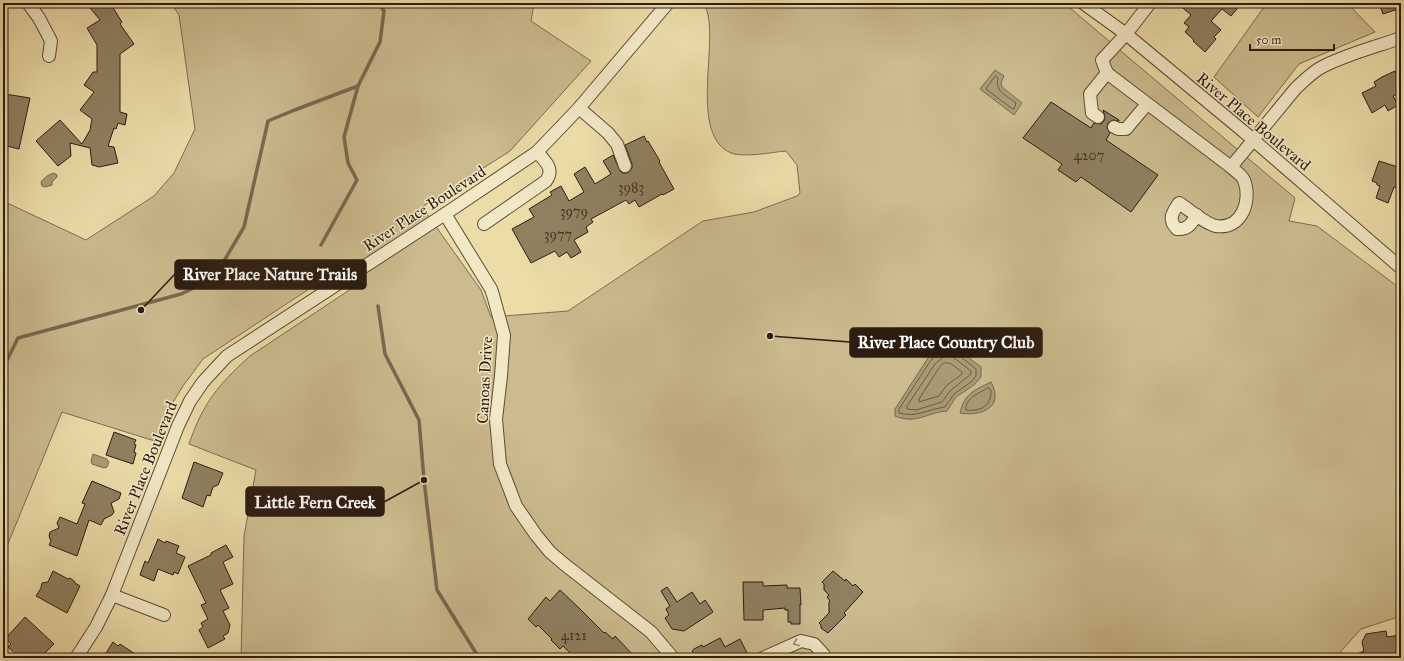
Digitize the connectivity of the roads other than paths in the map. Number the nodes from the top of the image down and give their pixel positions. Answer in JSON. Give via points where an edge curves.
{"nodes":[{"id":1,"x":28,"y":3,"type":"edge"},
{"id":2,"x":668,"y":3,"type":"edge"},
{"id":3,"x":1083,"y":3,"type":"edge"},
{"id":4,"x":1150,"y":3,"type":"edge"},
{"id":5,"x":1126,"y":34,"type":"junction"},
{"id":6,"x":1401,"y":38,"type":"edge"},
{"id":7,"x":49,"y":56,"type":"dead end"},
{"id":8,"x":1107,"y":73,"type":"junction"},
{"id":9,"x":1147,"y":104,"type":"junction"},
{"id":10,"x":579,"y":108,"type":"junction"},
{"id":11,"x":1098,"y":117,"type":"dead end"},
{"id":12,"x":1114,"y":127,"type":"dead end"},
{"id":13,"x":1253,"y":140,"type":"junction"},
{"id":14,"x":537,"y":152,"type":"junction"},
{"id":15,"x":625,"y":166,"type":"dead end"},
{"id":16,"x":1231,"y":167,"type":"junction"},
{"id":17,"x":444,"y":214,"type":"junction"},
{"id":18,"x":1197,"y":215,"type":"dead end"},
{"id":19,"x":484,"y":224,"type":"dead end"},
{"id":20,"x":1401,"y":268,"type":"edge"},
{"id":21,"x":112,"y":595,"type":"junction"},
{"id":22,"x":164,"y":615,"type":"dead end"},
{"id":23,"x":76,"y":658,"type":"edge"},
{"id":24,"x":673,"y":658,"type":"edge"},
{"id":25,"x":763,"y":658,"type":"edge"},
{"id":26,"x":823,"y":658,"type":"edge"}],
"edges":[{"from":1,"to":7,"type":"street","via":[[51,41]]},
{"from":2,"to":10,"type":"street","name":"River Place Boulevard"},
{"from":3,"to":5,"type":"street","name":"River Place Boulevard"},
{"from":4,"to":5,"type":"street"},
{"from":5,"to":8,"type":"street","via":[[1102,60]]},
{"from":5,"to":13,"type":"street","name":"River Place Boulevard"},
{"from":6,"to":13,"type":"street","via":[[1321,68],[1306,78]]},
{"from":8,"to":9,"type":"street"},
{"from":8,"to":11,"type":"street","via":[[1090,94],[1092,113]]},
{"from":9,"to":12,"type":"street","via":[[1126,129]]},
{"from":9,"to":16,"type":"street"},
{"from":10,"to":14,"type":"street","name":"River Place Boulevard"},
{"from":10,"to":15,"type":"street","via":[[608,132],[617,144]]},
{"from":13,"to":16,"type":"street"},
{"from":13,"to":20,"type":"street","name":"River Place Boulevard"},
{"from":14,"to":17,"type":"street","name":"River Place Boulevard"},
{"from":14,"to":19,"type":"street","via":[[550,170],[546,181]]},
{"from":16,"to":18,"type":"street","via":[[1244,180],[1247,197],[1239,219],[1229,226],[1214,226]]},
{"from":17,"to":21,"type":"street","name":"River Place Boulevard","via":[[226,356],[203,382],[178,426]]},
{"from":17,"to":24,"type":"street","name":"Canoas Drive","via":[[493,295],[504,335],[496,419],[500,464],[516,506],[550,552],[651,632]]},
{"from":21,"to":22,"type":"street"},
{"from":21,"to":23,"type":"street","name":"River Place Boulevard"},
{"from":26,"to":25,"type":"street","one_way":true,"via":[[824,655],[814,644],[801,641]]}]}
